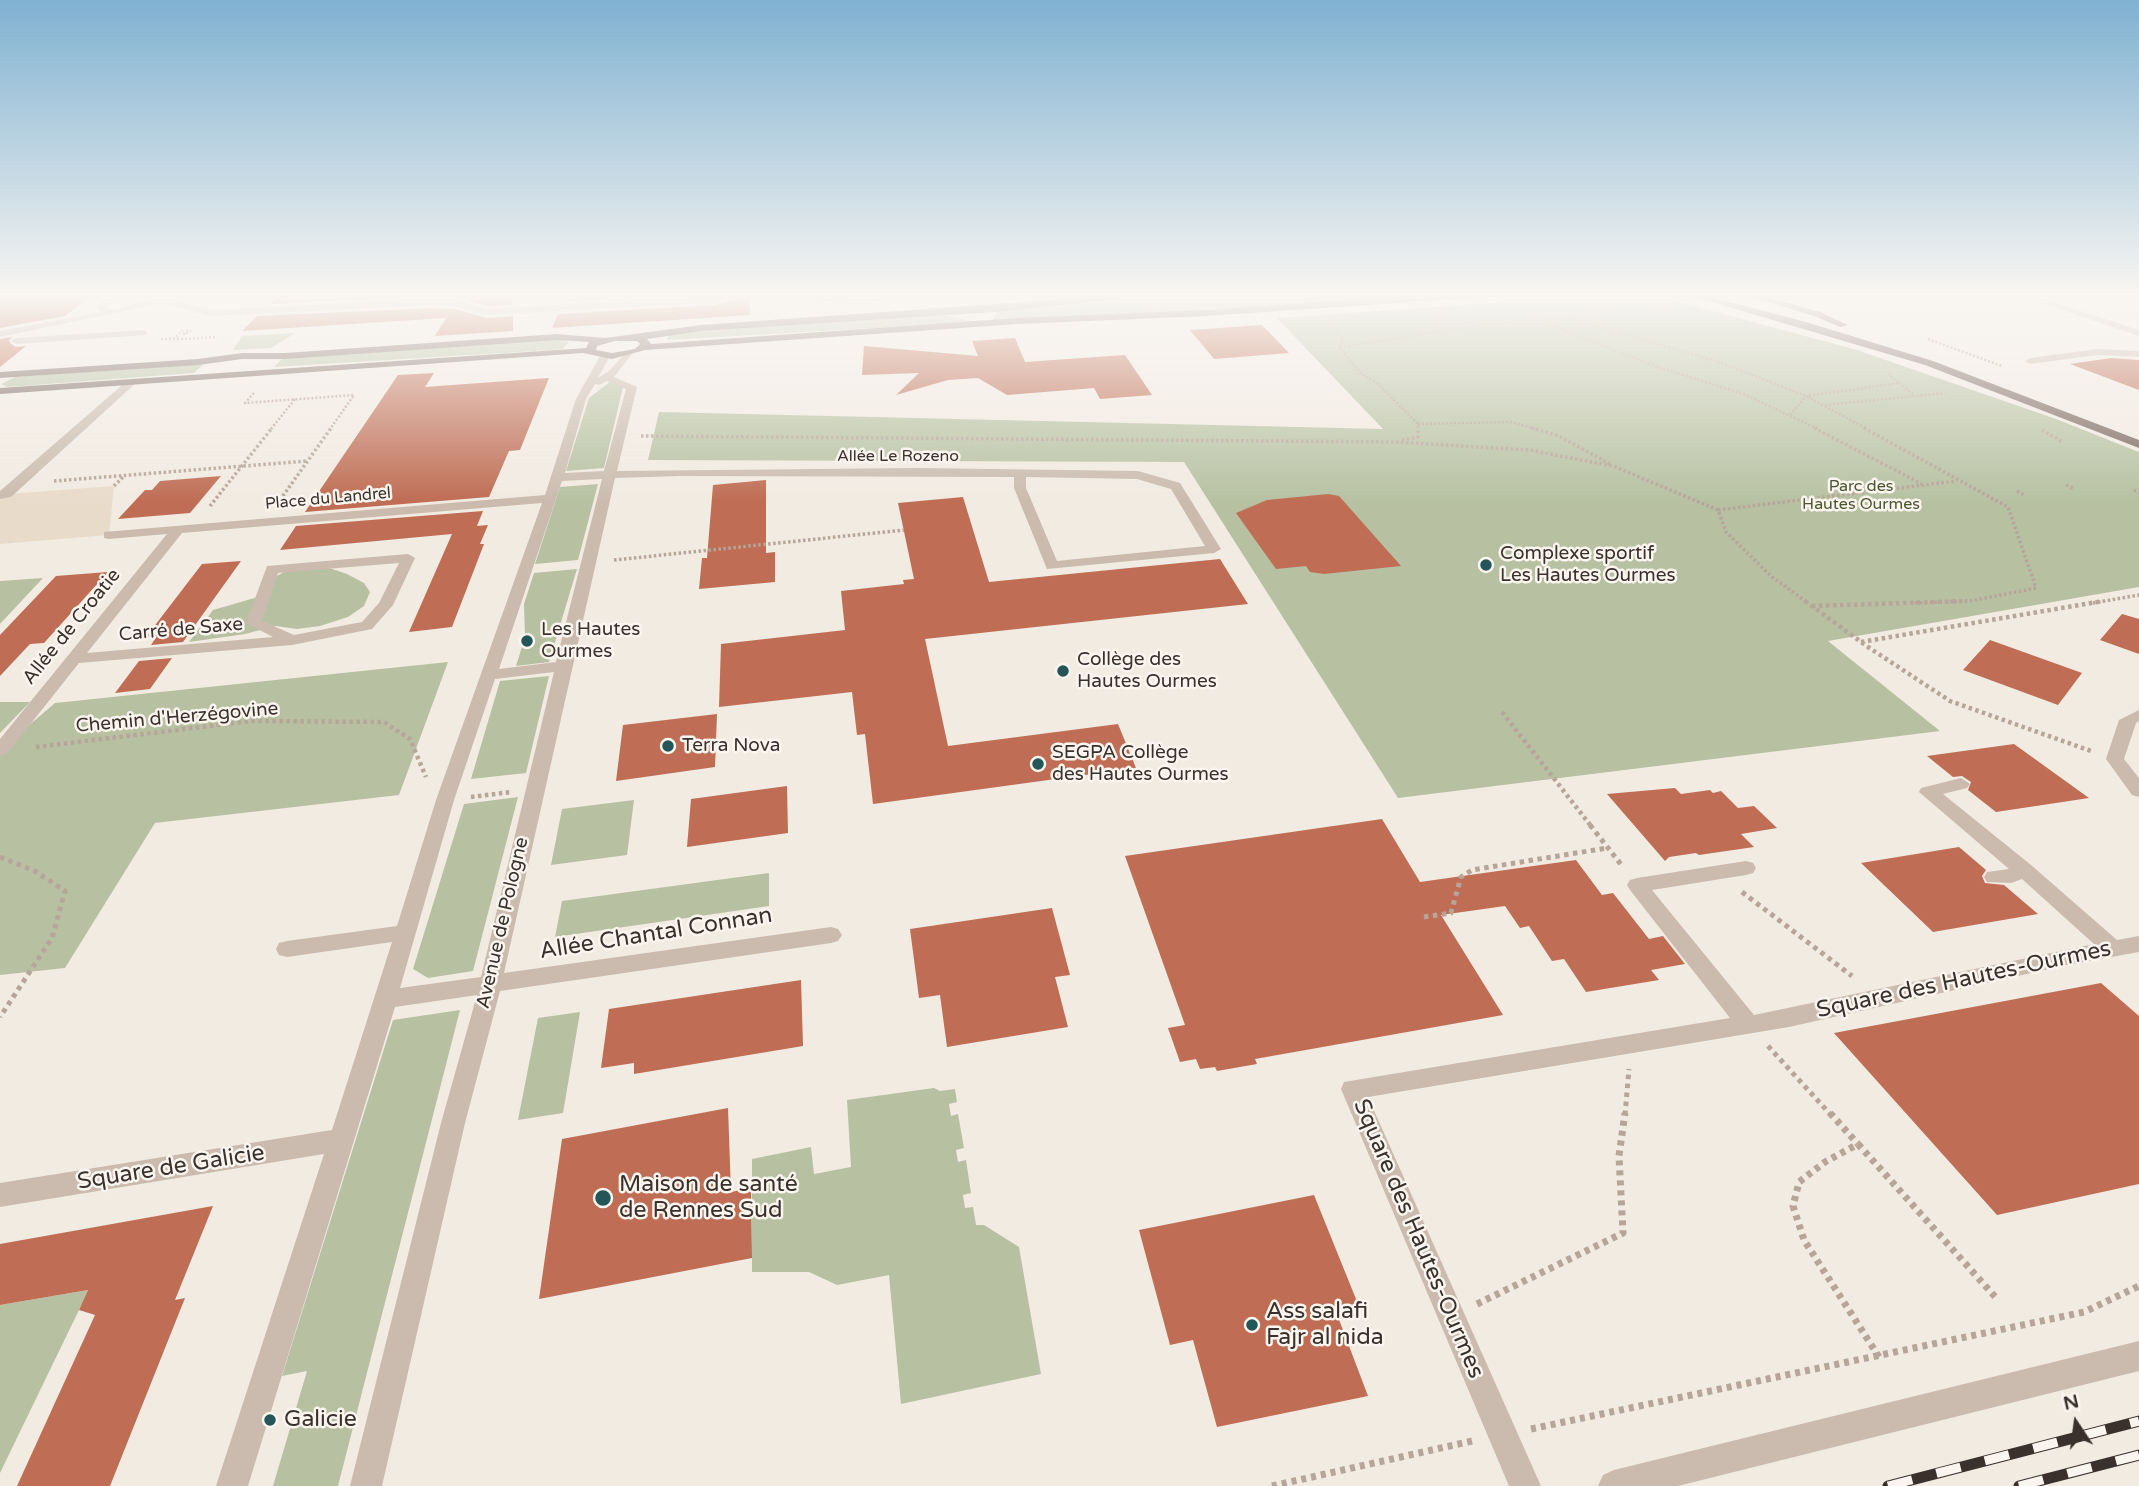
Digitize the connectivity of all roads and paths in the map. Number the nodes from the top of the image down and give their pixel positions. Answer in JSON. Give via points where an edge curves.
{"nodes":[{"id":1,"x":180,"y":363,"type":"edge"},
{"id":2,"x":412,"y":363,"type":"edge"},
{"id":3,"x":601,"y":363,"type":"edge"},
{"id":4,"x":620,"y":363,"type":"edge"},
{"id":5,"x":1352,"y":363,"type":"edge"},
{"id":6,"x":1648,"y":363,"type":"edge"},
{"id":7,"x":1722,"y":363,"type":"edge"},
{"id":8,"x":1923,"y":363,"type":"edge"},
{"id":9,"x":1949,"y":363,"type":"edge"},
{"id":10,"x":1883,"y":371,"type":"dead end"},
{"id":11,"x":259,"y":374,"type":"junction"},
{"id":12,"x":2,"y":377,"type":"edge"},
{"id":13,"x":606,"y":377,"type":"junction"},
{"id":14,"x":132,"y":382,"type":"junction"},
{"id":15,"x":1899,"y":383,"type":"junction"},
{"id":16,"x":587,"y":389,"type":"junction"},
{"id":17,"x":0,"y":391,"type":"edge"},
{"id":18,"x":1805,"y":396,"type":"junction"},
{"id":19,"x":295,"y":400,"type":"junction"},
{"id":20,"x":1824,"y":405,"type":"junction"},
{"id":21,"x":1790,"y":415,"type":"junction"},
{"id":22,"x":1418,"y":424,"type":"junction"},
{"id":23,"x":2139,"y":434,"type":"edge"},
{"id":24,"x":653,"y":436,"type":"dead end"},
{"id":25,"x":2122,"y":437,"type":"junction"},
{"id":26,"x":1395,"y":442,"type":"junction"},
{"id":27,"x":2139,"y":444,"type":"edge"},
{"id":28,"x":308,"y":461,"type":"junction"},
{"id":29,"x":242,"y":466,"type":"junction"},
{"id":30,"x":1613,"y":466,"type":"junction"},
{"id":31,"x":611,"y":473,"type":"junction"},
{"id":32,"x":1020,"y":473,"type":"junction"},
{"id":33,"x":125,"y":475,"type":"junction"},
{"id":34,"x":558,"y":477,"type":"junction"},
{"id":35,"x":1959,"y":480,"type":"junction"},
{"id":36,"x":19,"y":484,"type":"junction"},
{"id":37,"x":1922,"y":484,"type":"junction"},
{"id":38,"x":2066,"y":485,"type":"dead end"},
{"id":39,"x":114,"y":486,"type":"dead end"},
{"id":40,"x":2075,"y":489,"type":"dead end"},
{"id":41,"x":2017,"y":491,"type":"dead end"},
{"id":42,"x":2134,"y":491,"type":"dead end"},
{"id":43,"x":2139,"y":492,"type":"edge"},
{"id":44,"x":3,"y":495,"type":"edge"},
{"id":45,"x":2024,"y":495,"type":"dead end"},
{"id":46,"x":550,"y":498,"type":"junction"},
{"id":47,"x":1718,"y":510,"type":"junction"},
{"id":48,"x":265,"y":522,"type":"junction"},
{"id":49,"x":184,"y":529,"type":"junction"},
{"id":50,"x":904,"y":530,"type":"dead end"},
{"id":51,"x":109,"y":535,"type":"dead end"},
{"id":52,"x":587,"y":563,"type":"junction"},
{"id":53,"x":2139,"y":595,"type":"edge"},
{"id":54,"x":1811,"y":606,"type":"junction"},
{"id":55,"x":292,"y":640,"type":"junction"},
{"id":56,"x":1861,"y":642,"type":"junction"},
{"id":57,"x":74,"y":659,"type":"junction"},
{"id":58,"x":565,"y":666,"type":"junction"},
{"id":59,"x":488,"y":675,"type":"junction"},
{"id":60,"x":1502,"y":712,"type":"dead end"},
{"id":61,"x":2139,"y":715,"type":"edge"},
{"id":62,"x":0,"y":751,"type":"edge"},
{"id":63,"x":2115,"y":760,"type":"junction"},
{"id":64,"x":1961,"y":784,"type":"dead end"},
{"id":65,"x":533,"y":789,"type":"junction"},
{"id":66,"x":2139,"y":791,"type":"edge"},
{"id":67,"x":448,"y":794,"type":"junction"},
{"id":68,"x":1608,"y":848,"type":"junction"},
{"id":69,"x":0,"y":857,"type":"edge"},
{"id":70,"x":1746,"y":868,"type":"dead end"},
{"id":71,"x":2024,"y":870,"type":"junction"},
{"id":72,"x":1717,"y":872,"type":"junction"},
{"id":73,"x":1994,"y":877,"type":"dead end"},
{"id":74,"x":1637,"y":885,"type":"junction"},
{"id":75,"x":1424,"y":917,"type":"dead end"},
{"id":76,"x":407,"y":932,"type":"junction"},
{"id":77,"x":831,"y":935,"type":"dead end"},
{"id":78,"x":2139,"y":944,"type":"edge"},
{"id":79,"x":287,"y":949,"type":"dead end"},
{"id":80,"x":2113,"y":949,"type":"junction"},
{"id":81,"x":490,"y":986,"type":"junction"},
{"id":82,"x":1879,"y":998,"type":"junction"},
{"id":83,"x":386,"y":999,"type":"junction"},
{"id":84,"x":0,"y":1017,"type":"edge"},
{"id":85,"x":1747,"y":1023,"type":"junction"},
{"id":86,"x":1623,"y":1044,"type":"junction"},
{"id":87,"x":342,"y":1140,"type":"junction"},
{"id":88,"x":1857,"y":1144,"type":"junction"},
{"id":89,"x":0,"y":1195,"type":"edge"},
{"id":90,"x":2139,"y":1286,"type":"edge"},
{"id":91,"x":1998,"y":1300,"type":"dead end"},
{"id":92,"x":1451,"y":1316,"type":"junction"},
{"id":93,"x":2139,"y":1356,"type":"edge"},
{"id":94,"x":1879,"y":1357,"type":"junction"},
{"id":95,"x":1503,"y":1434,"type":"junction"},
{"id":96,"x":232,"y":1486,"type":"edge"},
{"id":97,"x":366,"y":1486,"type":"edge"},
{"id":98,"x":1272,"y":1486,"type":"edge"},
{"id":99,"x":1525,"y":1486,"type":"edge"},
{"id":100,"x":1614,"y":1486,"type":"edge"}],
"edges":[{"from":1,"to":12,"type":"main road"},
{"from":2,"to":11,"type":"main road"},
{"from":3,"to":16,"type":"street"},
{"from":4,"to":13,"type":"street"},
{"from":5,"to":22,"type":"path"},
{"from":6,"to":21,"type":"path","via":[[1746,395]]},
{"from":7,"to":18,"type":"path"},
{"from":8,"to":25,"type":"main road"},
{"from":9,"to":23,"type":"main road"},
{"from":10,"to":15,"type":"path"},
{"from":11,"to":14,"type":"main road"},
{"from":11,"to":19,"type":"path","via":[[254,379],[268,378],[245,403]]},
{"from":13,"to":16,"type":"street"},
{"from":13,"to":31,"type":"street","name":"Avenue de Pologne","via":[[632,387]]},
{"from":14,"to":17,"type":"main road"},
{"from":14,"to":36,"type":"street"},
{"from":15,"to":18,"type":"path"},
{"from":15,"to":20,"type":"path","via":[[1914,395]]},
{"from":16,"to":34,"type":"street"},
{"from":18,"to":20,"type":"path"},
{"from":18,"to":21,"type":"path"},
{"from":19,"to":28,"type":"path","via":[[354,395]]},
{"from":19,"to":29,"type":"path"},
{"from":20,"to":35,"type":"path"},
{"from":21,"to":37,"type":"path"},
{"from":22,"to":26,"type":"path","via":[[1418,437]]},
{"from":22,"to":30,"type":"path","via":[[1511,422],[1559,436]]},
{"from":23,"to":25,"type":"main road"},
{"from":24,"to":26,"type":"path"},
{"from":25,"to":27,"type":"main road"},
{"from":26,"to":30,"type":"path","via":[[1529,450]]},
{"from":28,"to":29,"type":"path"},
{"from":28,"to":48,"type":"path"},
{"from":29,"to":33,"type":"path"},
{"from":29,"to":49,"type":"path"},
{"from":30,"to":47,"type":"path"},
{"from":31,"to":32,"type":"street","name":"Allée Le Rozeno"},
{"from":31,"to":34,"type":"street","name":"Allée Le Rozeno"},
{"from":31,"to":52,"type":"street","name":"Avenue de Pologne"},
{"from":32,"to":32,"type":"street","name":"Allée Le Rozeno","via":[[1020,488],[1052,566],[1214,549],[1176,486],[1138,475]]},
{"from":33,"to":36,"type":"path"},
{"from":33,"to":39,"type":"path"},
{"from":34,"to":46,"type":"street"},
{"from":35,"to":37,"type":"path"},
{"from":35,"to":54,"type":"path","via":[[2008,507],[2036,588],[1970,601]]},
{"from":36,"to":44,"type":"street"},
{"from":37,"to":47,"type":"path"},
{"from":38,"to":40,"type":"path"},
{"from":41,"to":45,"type":"path"},
{"from":42,"to":43,"type":"path"},
{"from":46,"to":48,"type":"street","name":"Place du Landrel"},
{"from":46,"to":59,"type":"street"},
{"from":47,"to":54,"type":"path","via":[[1726,532],[1771,576]]},
{"from":48,"to":49,"type":"street","name":"Place du Landrel"},
{"from":49,"to":51,"type":"street","name":"Place du Landrel"},
{"from":49,"to":57,"type":"street","name":"Allée de Croatie"},
{"from":50,"to":52,"type":"path"},
{"from":52,"to":58,"type":"street","name":"Avenue de Pologne"},
{"from":53,"to":56,"type":"path"},
{"from":54,"to":56,"type":"path"},
{"from":55,"to":55,"type":"street","name":"Carré de Saxe","via":[[367,626],[386,605],[408,558],[272,569],[254,623]]},
{"from":55,"to":57,"type":"street","name":"Carré de Saxe"},
{"from":56,"to":63,"type":"path","via":[[1950,701]]},
{"from":57,"to":62,"type":"street","name":"Allée de Croatie"},
{"from":58,"to":59,"type":"street"},
{"from":58,"to":65,"type":"street","name":"Avenue de Pologne"},
{"from":59,"to":67,"type":"street"},
{"from":60,"to":68,"type":"path"},
{"from":61,"to":63,"type":"street","via":[[2128,720]]},
{"from":62,"to":67,"type":"path","name":"Chemin d'Herzégovine","via":[[251,721],[384,722],[410,739],[428,783]]},
{"from":63,"to":66,"type":"street"},
{"from":64,"to":71,"type":"street","via":[[1928,792]]},
{"from":65,"to":67,"type":"path"},
{"from":65,"to":81,"type":"street","name":"Avenue de Pologne"},
{"from":67,"to":76,"type":"street"},
{"from":68,"to":74,"type":"path"},
{"from":68,"to":75,"type":"path","via":[[1472,870],[1461,877],[1451,914]]},
{"from":69,"to":84,"type":"path","via":[[35,871],[65,891],[52,938]]},
{"from":70,"to":72,"type":"street"},
{"from":71,"to":73,"type":"street"},
{"from":71,"to":80,"type":"street"},
{"from":72,"to":74,"type":"street"},
{"from":72,"to":82,"type":"path"},
{"from":74,"to":85,"type":"street"},
{"from":76,"to":79,"type":"street"},
{"from":76,"to":83,"type":"street"},
{"from":77,"to":81,"type":"street","name":"Allée Chantal Connan"},
{"from":78,"to":80,"type":"street","name":"Square des Hautes-Ourmes"},
{"from":80,"to":82,"type":"street","name":"Square des Hautes-Ourmes"},
{"from":81,"to":83,"type":"street","name":"Allée Chantal Connan"},
{"from":81,"to":97,"type":"street","name":"Avenue de Pologne"},
{"from":82,"to":85,"type":"street","name":"Square des Hautes-Ourmes"},
{"from":83,"to":87,"type":"street"},
{"from":85,"to":86,"type":"street","name":"Square des Hautes-Ourmes"},
{"from":85,"to":88,"type":"path"},
{"from":86,"to":92,"type":"path","via":[[1630,1077],[1619,1156],[1623,1233]]},
{"from":86,"to":92,"type":"street","name":"Square des Hautes-Ourmes","via":[[1353,1089]]},
{"from":87,"to":89,"type":"street","name":"Square de Galicie"},
{"from":87,"to":96,"type":"street"},
{"from":88,"to":91,"type":"path"},
{"from":88,"to":94,"type":"path","via":[[1799,1182],[1793,1206],[1804,1240]]},
{"from":90,"to":94,"type":"path","via":[[2084,1312]]},
{"from":92,"to":95,"type":"street","name":"Square des Hautes-Ourmes"},
{"from":93,"to":100,"type":"street"},
{"from":94,"to":95,"type":"path"},
{"from":95,"to":98,"type":"path"},
{"from":95,"to":99,"type":"street","name":"Square des Hautes-Ourmes"}]}
